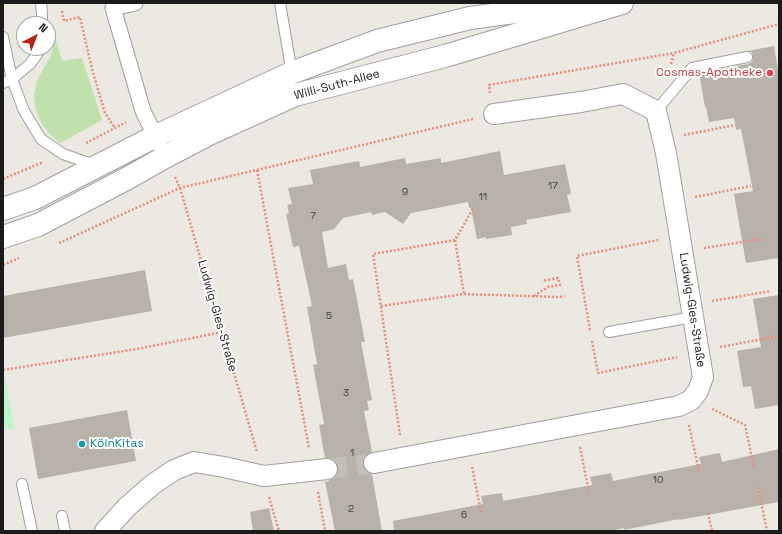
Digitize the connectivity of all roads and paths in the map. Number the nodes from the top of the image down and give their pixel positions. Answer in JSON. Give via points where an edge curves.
{"nodes":[{"id":1,"x":41,"y":3,"type":"edge"},
{"id":2,"x":135,"y":3,"type":"edge"},
{"id":3,"x":280,"y":3,"type":"edge"},
{"id":4,"x":581,"y":3,"type":"edge"},
{"id":5,"x":622,"y":3,"type":"edge"},
{"id":6,"x":62,"y":11,"type":"dead end"},
{"id":7,"x":42,"y":16,"type":"edge"},
{"id":8,"x":3,"y":37,"type":"edge"},
{"id":9,"x":85,"y":39,"type":"junction"},
{"id":10,"x":82,"y":40,"type":"dead end"},
{"id":11,"x":674,"y":53,"type":"dead end"},
{"id":12,"x":36,"y":56,"type":"edge"},
{"id":13,"x":747,"y":57,"type":"dead end"},
{"id":14,"x":8,"y":81,"type":"edge"},
{"id":15,"x":293,"y":84,"type":"junction"},
{"id":16,"x":656,"y":110,"type":"junction"},
{"id":17,"x":494,"y":114,"type":"junction"},
{"id":18,"x":735,"y":125,"type":"dead end"},
{"id":19,"x":116,"y":128,"type":"dead end"},
{"id":20,"x":156,"y":136,"type":"junction"},
{"id":21,"x":663,"y":139,"type":"junction"},
{"id":22,"x":165,"y":157,"type":"junction"},
{"id":23,"x":106,"y":161,"type":"junction"},
{"id":24,"x":257,"y":170,"type":"junction"},
{"id":25,"x":752,"y":186,"type":"dead end"},
{"id":26,"x":180,"y":188,"type":"junction"},
{"id":27,"x":674,"y":201,"type":"junction"},
{"id":28,"x":474,"y":207,"type":"dead end"},
{"id":29,"x":3,"y":209,"type":"edge"},
{"id":30,"x":3,"y":237,"type":"edge"},
{"id":31,"x":761,"y":239,"type":"dead end"},
{"id":32,"x":455,"y":240,"type":"junction"},
{"id":33,"x":642,"y":243,"type":"dead end"},
{"id":34,"x":56,"y":244,"type":"dead end"},
{"id":35,"x":682,"y":251,"type":"junction"},
{"id":36,"x":23,"y":257,"type":"dead end"},
{"id":37,"x":3,"y":265,"type":"edge"},
{"id":38,"x":542,"y":281,"type":"dead end"},
{"id":39,"x":771,"y":291,"type":"dead end"},
{"id":40,"x":464,"y":294,"type":"junction"},
{"id":41,"x":534,"y":296,"type":"junction"},
{"id":42,"x":565,"y":296,"type":"dead end"},
{"id":43,"x":381,"y":306,"type":"junction"},
{"id":44,"x":692,"y":311,"type":"junction"},
{"id":45,"x":222,"y":332,"type":"junction"},
{"id":46,"x":609,"y":332,"type":"dead end"},
{"id":47,"x":779,"y":336,"type":"edge"},
{"id":48,"x":699,"y":350,"type":"junction"},
{"id":49,"x":665,"y":360,"type":"dead end"},
{"id":50,"x":3,"y":370,"type":"edge"},
{"id":51,"x":688,"y":402,"type":"junction"},
{"id":52,"x":576,"y":426,"type":"junction"},
{"id":53,"x":468,"y":446,"type":"junction"},
{"id":54,"x":403,"y":458,"type":"junction"},
{"id":55,"x":374,"y":463,"type":"tunnel mouth"},
{"id":56,"x":754,"y":468,"type":"dead end"},
{"id":57,"x":320,"y":470,"type":"junction"},
{"id":58,"x":699,"y":471,"type":"dead end"},
{"id":59,"x":264,"y":476,"type":"junction"},
{"id":60,"x":22,"y":484,"type":"dead end"},
{"id":61,"x":758,"y":487,"type":"dead end"},
{"id":62,"x":589,"y":492,"type":"dead end"},
{"id":63,"x":481,"y":512,"type":"dead end"},
{"id":64,"x":708,"y":513,"type":"dead end"},
{"id":65,"x":62,"y":516,"type":"dead end"},
{"id":66,"x":32,"y":531,"type":"edge"},
{"id":67,"x":65,"y":531,"type":"edge"},
{"id":68,"x":105,"y":531,"type":"edge"},
{"id":69,"x":279,"y":531,"type":"edge"},
{"id":70,"x":325,"y":531,"type":"edge"},
{"id":71,"x":712,"y":531,"type":"edge"},
{"id":72,"x":767,"y":531,"type":"edge"}],
"edges":[{"from":1,"to":7,"type":"lane"},
{"from":2,"to":20,"type":"street","via":[[113,8],[143,111]]},
{"from":3,"to":15,"type":"lane"},
{"from":4,"to":15,"type":"street","name":"Willi-Suth-Allee","via":[[470,18],[377,40]]},
{"from":5,"to":15,"type":"street","name":"Willi-Suth-Allee","via":[[445,56]]},
{"from":6,"to":9,"type":"path","via":[[64,21],[80,18]]},
{"from":8,"to":14,"type":"lane"},
{"from":9,"to":10,"type":"path"},
{"from":9,"to":19,"type":"path","via":[[105,113]]},
{"from":11,"to":17,"type":"path","via":[[489,85]]},
{"from":12,"to":14,"type":"lane","via":[[30,64]]},
{"from":13,"to":16,"type":"lane","via":[[692,68]]},
{"from":14,"to":23,"type":"lane","via":[[41,139],[63,154],[88,163]]},
{"from":15,"to":20,"type":"street","name":"Willi-Suth-Allee"},
{"from":15,"to":22,"type":"street","name":"Willi-Suth-Allee"},
{"from":16,"to":17,"type":"street","via":[[623,94]]},
{"from":16,"to":21,"type":"street","name":"Ludwig-Gies-Straße"},
{"from":17,"to":24,"type":"path"},
{"from":18,"to":21,"type":"path"},
{"from":20,"to":22,"type":"street"},
{"from":20,"to":23,"type":"street","name":"Willi-Suth-Allee"},
{"from":21,"to":27,"type":"street","name":"Ludwig-Gies-Straße"},
{"from":22,"to":26,"type":"path","name":"Ludwig-Gies-Straße"},
{"from":22,"to":30,"type":"street","name":"Willi-Suth-Allee","via":[[38,225]]},
{"from":23,"to":29,"type":"street","name":"Willi-Suth-Allee","via":[[35,198]]},
{"from":24,"to":26,"type":"path"},
{"from":24,"to":57,"type":"path"},
{"from":25,"to":27,"type":"path"},
{"from":26,"to":34,"type":"path"},
{"from":26,"to":45,"type":"path","name":"Ludwig-Gies-Straße"},
{"from":27,"to":35,"type":"street","name":"Ludwig-Gies-Straße"},
{"from":28,"to":32,"type":"path"},
{"from":31,"to":35,"type":"path"},
{"from":32,"to":40,"type":"path"},
{"from":32,"to":43,"type":"path","via":[[373,254]]},
{"from":33,"to":49,"type":"path","via":[[577,256],[598,373]]},
{"from":35,"to":44,"type":"street","name":"Ludwig-Gies-Straße"},
{"from":36,"to":37,"type":"path"},
{"from":38,"to":41,"type":"path","via":[[558,278],[560,285],[548,287]]},
{"from":39,"to":44,"type":"path"},
{"from":40,"to":41,"type":"path"},
{"from":40,"to":43,"type":"path"},
{"from":41,"to":42,"type":"path"},
{"from":43,"to":54,"type":"path"},
{"from":44,"to":46,"type":"lane"},
{"from":44,"to":48,"type":"street","name":"Ludwig-Gies-Straße"},
{"from":45,"to":50,"type":"path","via":[[137,349]]},
{"from":45,"to":59,"type":"path","name":"Ludwig-Gies-Straße"},
{"from":47,"to":48,"type":"path"},
{"from":48,"to":51,"type":"street","name":"Ludwig-Gies-Straße","via":[[703,377],[698,391]]},
{"from":51,"to":52,"type":"street","via":[[679,406]]},
{"from":51,"to":56,"type":"path","via":[[745,425]]},
{"from":51,"to":58,"type":"path"},
{"from":52,"to":53,"type":"street"},
{"from":52,"to":62,"type":"path"},
{"from":53,"to":54,"type":"street"},
{"from":53,"to":63,"type":"path"},
{"from":54,"to":55,"type":"street"},
{"from":57,"to":59,"type":"street"},
{"from":57,"to":70,"type":"path"},
{"from":59,"to":68,"type":"street","via":[[194,462],[174,470],[152,485]]},
{"from":59,"to":69,"type":"path","name":"Ludwig-Gies-Straße"},
{"from":60,"to":66,"type":"lane"},
{"from":61,"to":72,"type":"path"},
{"from":64,"to":71,"type":"path"},
{"from":65,"to":67,"type":"lane"}]}
